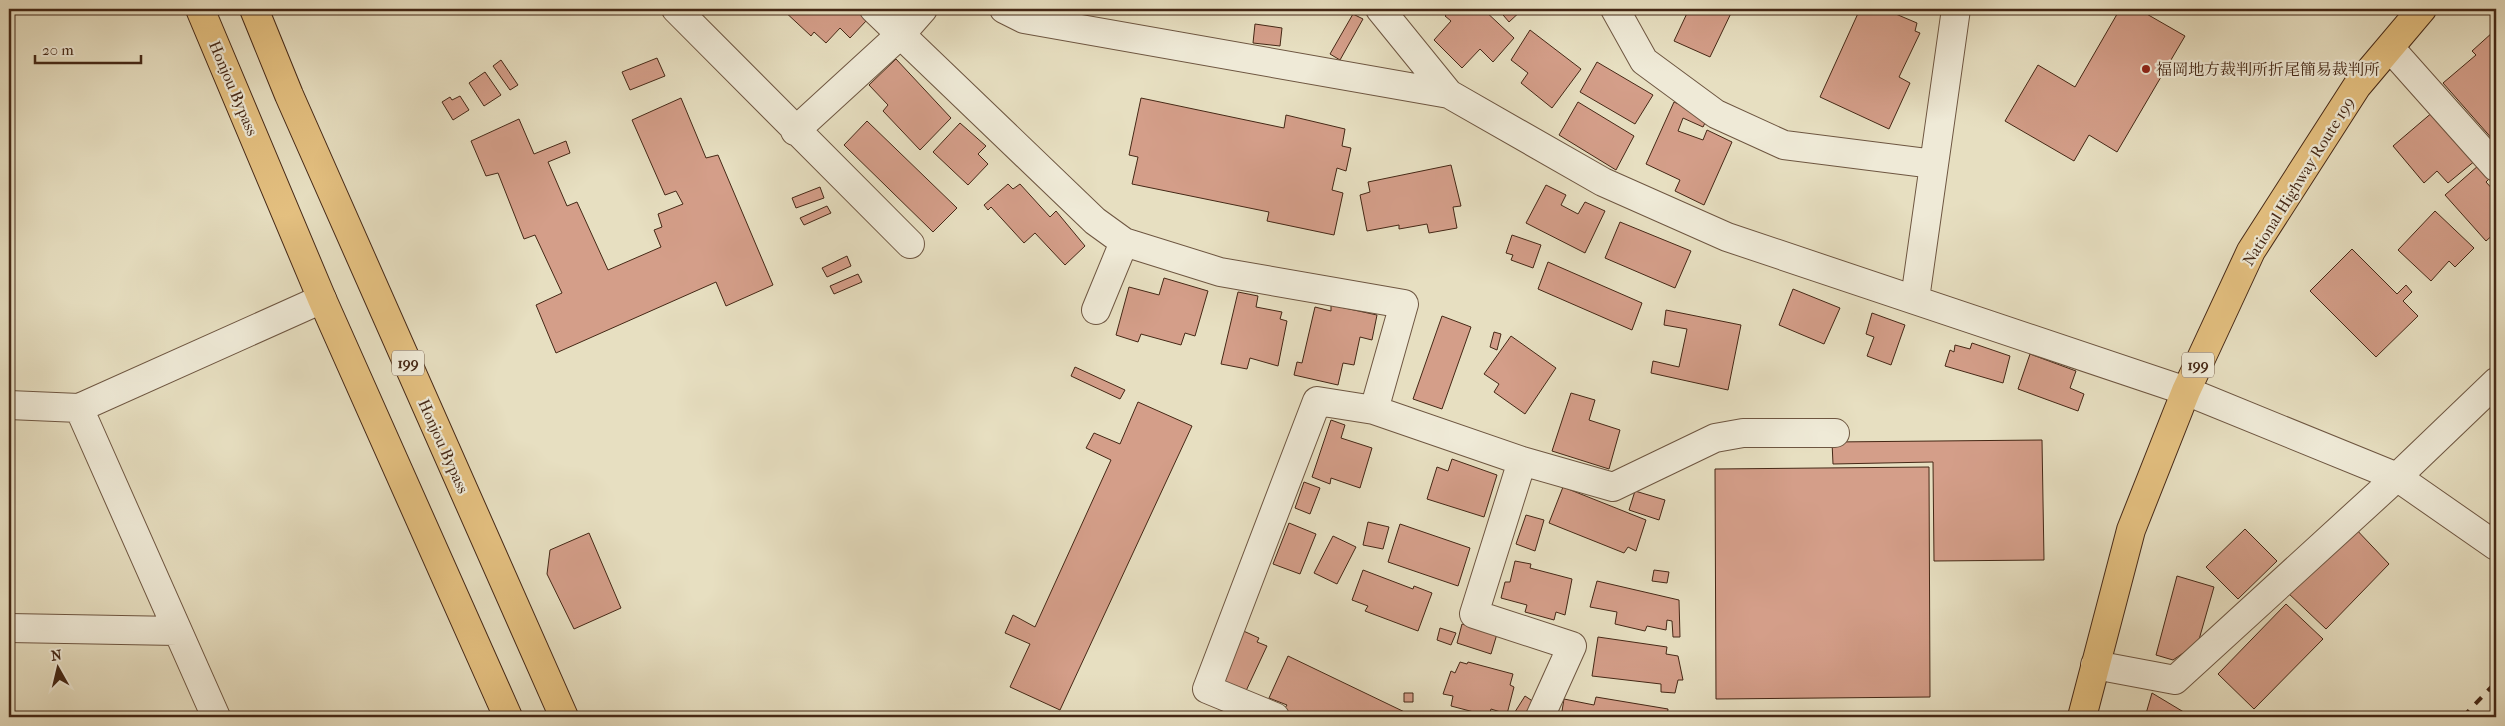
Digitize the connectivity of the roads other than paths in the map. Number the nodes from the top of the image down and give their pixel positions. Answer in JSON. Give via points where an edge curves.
{"nodes":[{"id":1,"x":200,"y":9,"type":"edge"},
{"id":2,"x":254,"y":9,"type":"edge"},
{"id":3,"x":676,"y":9,"type":"edge"},
{"id":4,"x":874,"y":9,"type":"edge"},
{"id":5,"x":923,"y":9,"type":"edge"},
{"id":6,"x":1004,"y":9,"type":"edge"},
{"id":7,"x":1380,"y":9,"type":"edge"},
{"id":8,"x":1615,"y":9,"type":"edge"},
{"id":9,"x":1956,"y":9,"type":"edge"},
{"id":10,"x":2422,"y":9,"type":"edge"},
{"id":11,"x":2437,"y":9,"type":"edge"},
{"id":12,"x":902,"y":34,"type":"junction"},
{"id":13,"x":2391,"y":49,"type":"junction"},
{"id":14,"x":1449,"y":94,"type":"junction"},
{"id":15,"x":795,"y":131,"type":"junction"},
{"id":16,"x":1934,"y":164,"type":"junction"},
{"id":17,"x":2496,"y":167,"type":"edge"},
{"id":18,"x":1124,"y":242,"type":"junction"},
{"id":19,"x":910,"y":244,"type":"dead end"},
{"id":20,"x":322,"y":299,"type":"junction"},
{"id":21,"x":1914,"y":300,"type":"junction"},
{"id":22,"x":1096,"y":310,"type":"dead end"},
{"id":23,"x":2496,"y":382,"type":"edge"},
{"id":24,"x":2186,"y":391,"type":"junction"},
{"id":25,"x":9,"y":405,"type":"edge"},
{"id":26,"x":79,"y":408,"type":"junction"},
{"id":27,"x":1374,"y":410,"type":"junction"},
{"id":28,"x":1835,"y":433,"type":"dead end"},
{"id":29,"x":1522,"y":461,"type":"junction"},
{"id":30,"x":2397,"y":477,"type":"junction"},
{"id":31,"x":2496,"y":546,"type":"edge"},
{"id":32,"x":9,"y":628,"type":"edge"},
{"id":33,"x":177,"y":631,"type":"junction"},
{"id":34,"x":2095,"y":665,"type":"junction"},
{"id":35,"x":216,"y":717,"type":"edge"},
{"id":36,"x":508,"y":717,"type":"edge"},
{"id":37,"x":564,"y":717,"type":"edge"},
{"id":38,"x":1275,"y":717,"type":"edge"},
{"id":39,"x":1540,"y":717,"type":"edge"},
{"id":40,"x":2082,"y":717,"type":"edge"}],
"edges":[{"from":1,"to":20,"type":"highway","name":"Honjou Bypass"},
{"from":2,"to":37,"type":"highway","name":"Honjou Bypass","number":"199"},
{"from":3,"to":15,"type":"street"},
{"from":4,"to":12,"type":"street"},
{"from":5,"to":12,"type":"street"},
{"from":6,"to":14,"type":"street","via":[[1024,19]]},
{"from":7,"to":14,"type":"street"},
{"from":8,"to":16,"type":"street","via":[[1644,61],[1716,114],[1784,145]]},
{"from":9,"to":16,"type":"street"},
{"from":10,"to":13,"type":"highway","name":"National Highway Route 199","number":"199"},
{"from":11,"to":13,"type":"highway","name":"National Highway Route 199","number":"199"},
{"from":12,"to":15,"type":"street"},
{"from":12,"to":18,"type":"street","via":[[1095,221]]},
{"from":13,"to":17,"type":"street"},
{"from":13,"to":24,"type":"highway","name":"National Highway Route 199","number":"199","via":[[2358,86],[2251,251]]},
{"from":14,"to":21,"type":"street","via":[[1603,182],[1709,229]]},
{"from":15,"to":19,"type":"street"},
{"from":16,"to":21,"type":"street"},
{"from":18,"to":22,"type":"street"},
{"from":18,"to":27,"type":"street","via":[[1220,272],[1404,304]]},
{"from":20,"to":26,"type":"street"},
{"from":20,"to":36,"type":"highway","name":"Honjou Bypass"},
{"from":21,"to":24,"type":"street"},
{"from":23,"to":30,"type":"street"},
{"from":24,"to":30,"type":"street"},
{"from":24,"to":34,"type":"highway","name":"National Highway Route 199","number":"199","via":[[2131,530]]},
{"from":25,"to":26,"type":"street"},
{"from":26,"to":33,"type":"street"},
{"from":27,"to":29,"type":"street"},
{"from":27,"to":38,"type":"street","via":[[1317,401],[1207,689]]},
{"from":28,"to":29,"type":"street","via":[[1743,433],[1715,438],[1613,487]]},
{"from":29,"to":39,"type":"street","via":[[1474,614],[1572,646]]},
{"from":30,"to":31,"type":"street"},
{"from":30,"to":34,"type":"street","via":[[2175,680]]},
{"from":32,"to":33,"type":"street"},
{"from":33,"to":35,"type":"street"},
{"from":34,"to":40,"type":"highway","name":"National Highway Route 199","number":"199"}]}
